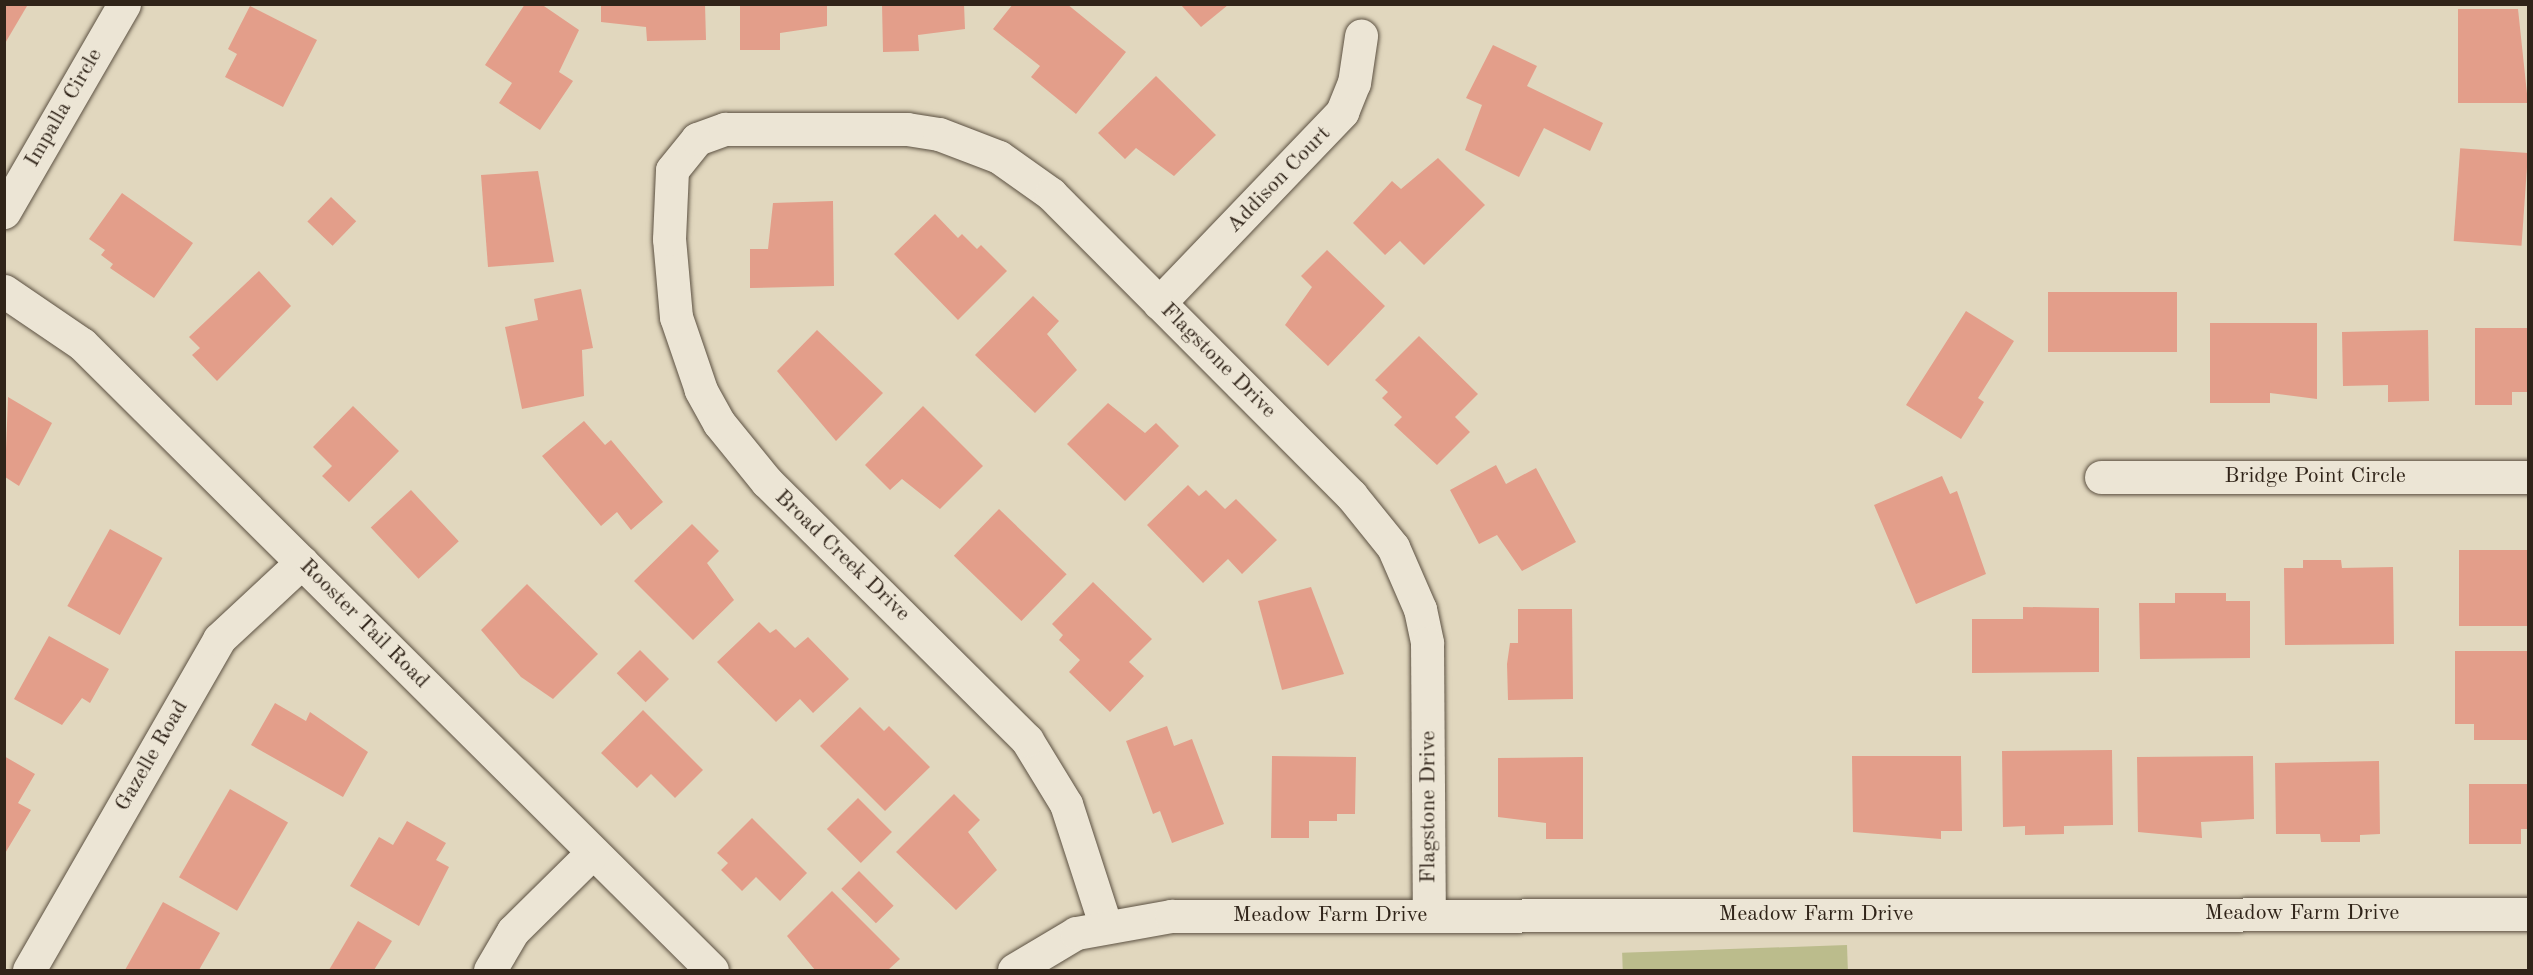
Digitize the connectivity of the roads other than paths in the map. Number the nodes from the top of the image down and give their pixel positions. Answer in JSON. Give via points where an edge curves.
{"nodes":[{"id":1,"x":124,"y":4,"type":"edge"},
{"id":2,"x":1361,"y":36,"type":"dead end"},
{"id":3,"x":681,"y":154,"type":"joint"},
{"id":4,"x":4,"y":212,"type":"edge"},
{"id":5,"x":4,"y":291,"type":"edge"},
{"id":6,"x":1159,"y":303,"type":"junction"},
{"id":7,"x":2101,"y":477,"type":"dead end"},
{"id":8,"x":2529,"y":477,"type":"edge"},
{"id":9,"x":302,"y":562,"type":"junction"},
{"id":10,"x":593,"y":852,"type":"junction"},
{"id":11,"x":2529,"y":914,"type":"edge"},
{"id":12,"x":1429,"y":916,"type":"junction"},
{"id":13,"x":1105,"y":924,"type":"junction"},
{"id":14,"x":28,"y":970,"type":"edge"},
{"id":15,"x":490,"y":970,"type":"edge"},
{"id":16,"x":712,"y":970,"type":"edge"},
{"id":17,"x":1014,"y":970,"type":"edge"}],
"edges":[{"from":1,"to":4,"type":"street","name":"Impalla Circle"},
{"from":2,"to":6,"type":"street","name":"Addison Court","via":[[1354,83],[1332,126]]},
{"from":3,"to":6,"type":"street","name":"Flagstone Drive","via":[[697,139],[725,129],[907,129],[969,143],[1035,180]]},
{"from":3,"to":13,"type":"street","name":"Broad Creek Drive","via":[[670,182],[670,278],[687,355],[719,423],[767,482],[1027,740],[1066,804]]},
{"from":5,"to":9,"type":"street","name":"Rooster Tail Road","via":[[82,344]]},
{"from":6,"to":12,"type":"street","name":"Flagstone Drive","via":[[1374,520],[1409,578],[1427,643]]},
{"from":7,"to":8,"type":"street","name":"Bridge Point Circle"},
{"from":9,"to":10,"type":"street","name":"Rooster Tail Road"},
{"from":9,"to":14,"type":"street","name":"Gazelle Road","via":[[219,639]]},
{"from":10,"to":15,"type":"street","via":[[513,931]]},
{"from":10,"to":16,"type":"street","name":"Rooster Tail Road"},
{"from":11,"to":12,"type":"street","name":"Meadow Farm Drive"},
{"from":12,"to":13,"type":"street","name":"Meadow Farm Drive","via":[[1172,916]]},
{"from":13,"to":17,"type":"street","name":"Meadow Farm Drive","via":[[1053,944]]}]}
